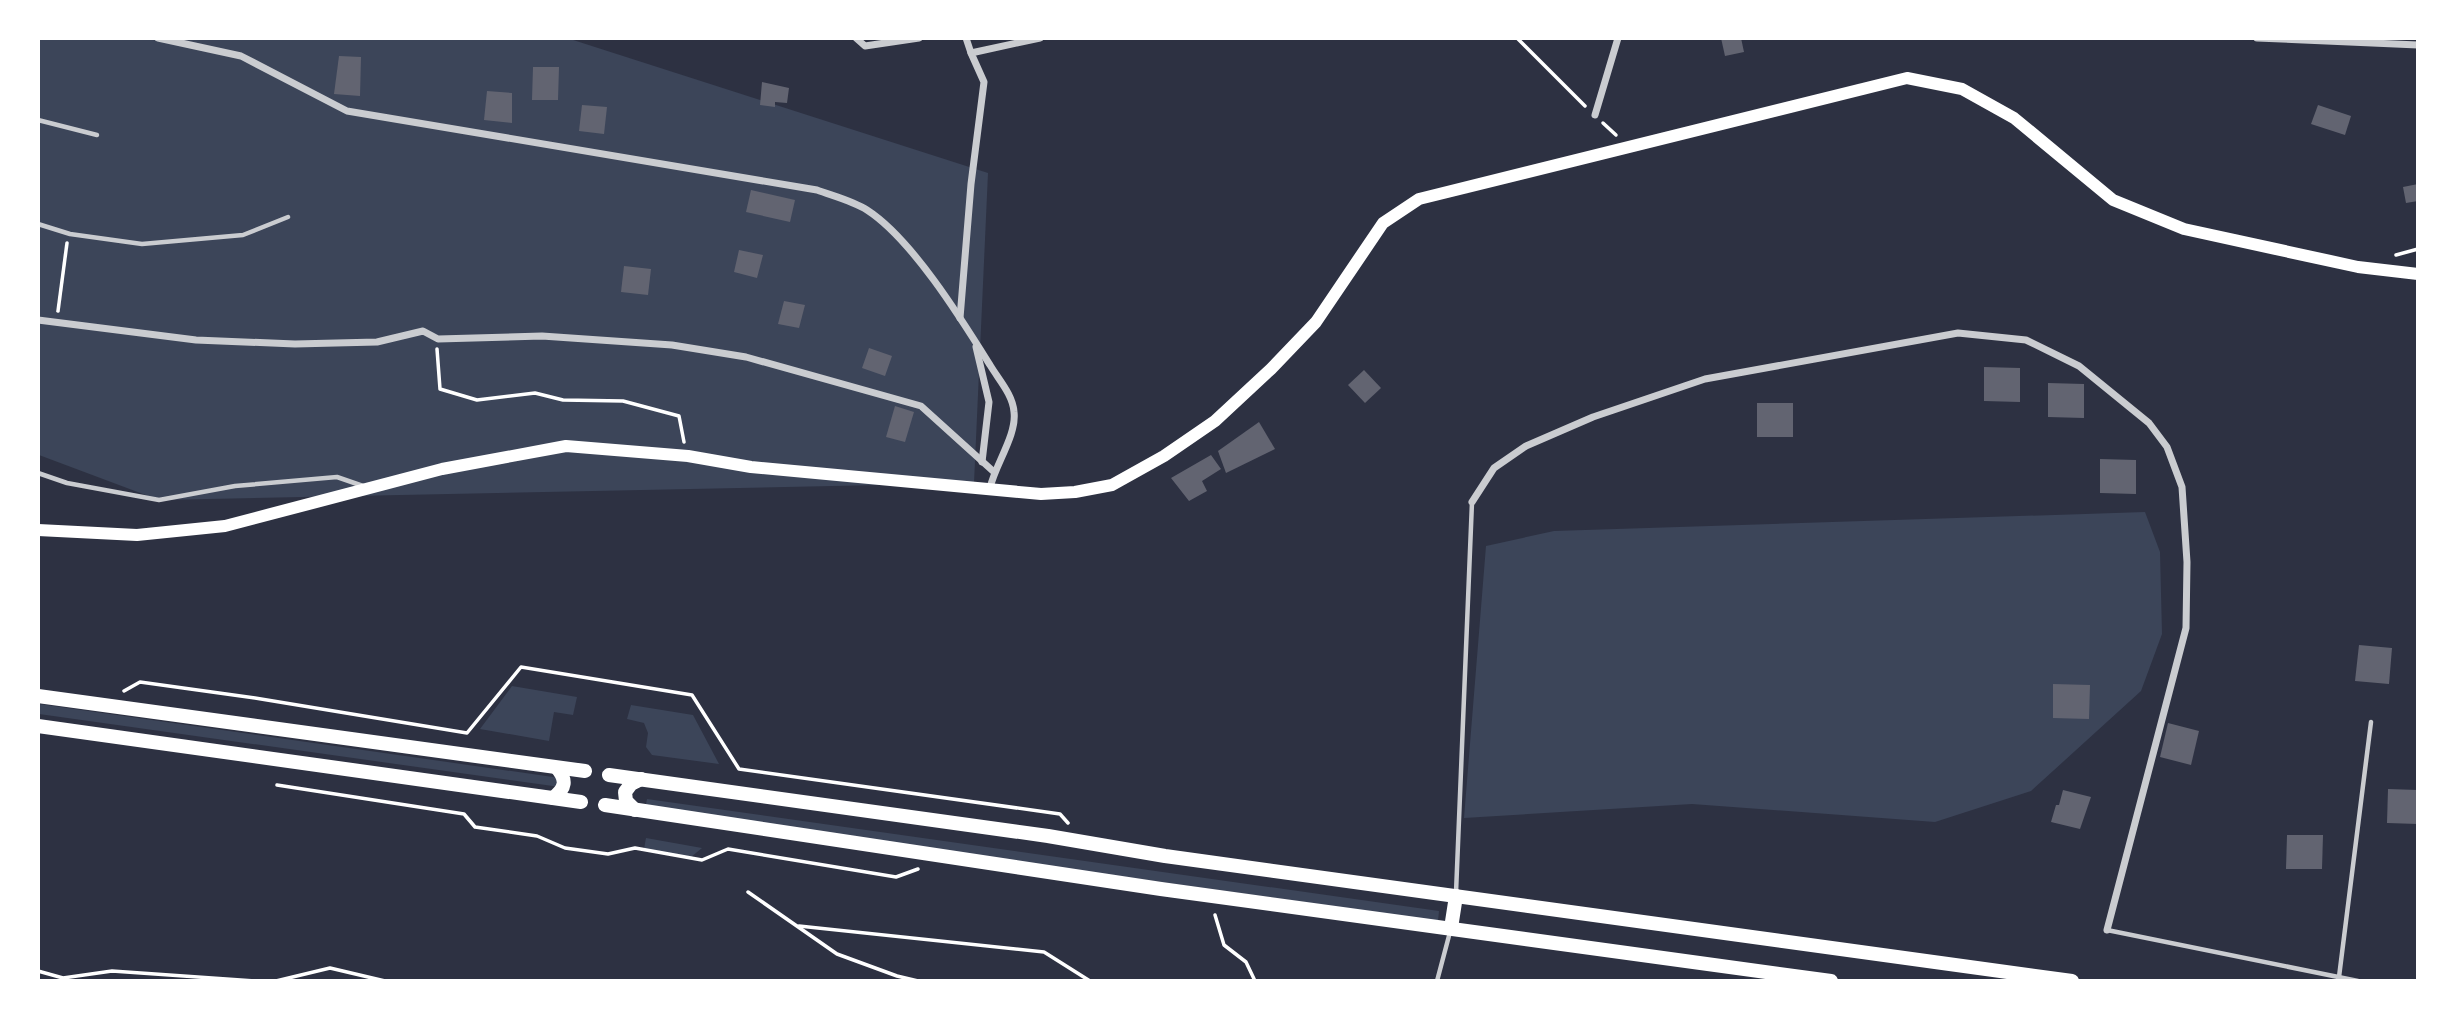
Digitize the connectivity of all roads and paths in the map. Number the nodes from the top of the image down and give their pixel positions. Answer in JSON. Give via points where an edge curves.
{"nodes":[{"id":1,"x":158,"y":38,"type":"edge"},
{"id":2,"x":856,"y":38,"type":"edge"},
{"id":3,"x":919,"y":38,"type":"edge"},
{"id":4,"x":966,"y":38,"type":"edge"},
{"id":5,"x":1040,"y":38,"type":"edge"},
{"id":6,"x":1517,"y":38,"type":"edge"},
{"id":7,"x":1618,"y":38,"type":"edge"},
{"id":8,"x":2257,"y":38,"type":"edge"},
{"id":9,"x":2417,"y":45,"type":"edge"},
{"id":10,"x":971,"y":53,"type":"junction"},
{"id":11,"x":1595,"y":115,"type":"junction"},
{"id":12,"x":38,"y":120,"type":"edge"},
{"id":13,"x":97,"y":135,"type":"dead end"},
{"id":14,"x":1628,"y":146,"type":"junction"},
{"id":15,"x":288,"y":217,"type":"dead end"},
{"id":16,"x":38,"y":225,"type":"edge"},
{"id":17,"x":70,"y":234,"type":"junction"},
{"id":18,"x":2417,"y":274,"type":"edge"},
{"id":19,"x":960,"y":318,"type":"junction"},
{"id":20,"x":38,"y":320,"type":"edge"},
{"id":21,"x":56,"y":322,"type":"junction"},
{"id":22,"x":438,"y":339,"type":"junction"},
{"id":23,"x":974,"y":339,"type":"junction"},
{"id":24,"x":688,"y":456,"type":"junction"},
{"id":25,"x":982,"y":462,"type":"junction"},
{"id":26,"x":38,"y":472,"type":"edge"},
{"id":27,"x":993,"y":472,"type":"junction"},
{"id":28,"x":990,"y":488,"type":"junction"},
{"id":29,"x":370,"y":489,"type":"junction"},
{"id":30,"x":1472,"y":502,"type":"joint"},
{"id":31,"x":38,"y":530,"type":"edge"},
{"id":32,"x":122,"y":693,"type":"dead end"},
{"id":33,"x":38,"y":696,"type":"edge"},
{"id":34,"x":2371,"y":722,"type":"dead end"},
{"id":35,"x":38,"y":726,"type":"edge"},
{"id":36,"x":557,"y":768,"type":"junction"},
{"id":37,"x":585,"y":771,"type":"dead end"},
{"id":38,"x":609,"y":775,"type":"dead end"},
{"id":39,"x":641,"y":779,"type":"junction"},
{"id":40,"x":277,"y":785,"type":"dead end"},
{"id":41,"x":554,"y":798,"type":"junction"},
{"id":42,"x":581,"y":802,"type":"dead end"},
{"id":43,"x":605,"y":805,"type":"dead end"},
{"id":44,"x":635,"y":810,"type":"junction"},
{"id":45,"x":1086,"y":842,"type":"junction"},
{"id":46,"x":949,"y":858,"type":"junction"},
{"id":47,"x":748,"y":892,"type":"dead end"},
{"id":48,"x":1456,"y":895,"type":"junction"},
{"id":49,"x":1215,"y":915,"type":"dead end"},
{"id":50,"x":799,"y":926,"type":"dead end"},
{"id":51,"x":1451,"y":928,"type":"junction"},
{"id":52,"x":2107,"y":930,"type":"joint"},
{"id":53,"x":38,"y":971,"type":"edge"},
{"id":54,"x":2339,"y":977,"type":"junction"},
{"id":55,"x":255,"y":981,"type":"edge"},
{"id":56,"x":276,"y":981,"type":"edge"},
{"id":57,"x":385,"y":981,"type":"edge"},
{"id":58,"x":918,"y":981,"type":"edge"},
{"id":59,"x":1090,"y":981,"type":"edge"},
{"id":60,"x":1255,"y":981,"type":"edge"},
{"id":61,"x":1437,"y":981,"type":"edge"},
{"id":62,"x":1830,"y":981,"type":"edge"},
{"id":63,"x":2072,"y":981,"type":"edge"},
{"id":64,"x":2358,"y":981,"type":"edge"}],
"edges":[{"from":1,"to":19,"type":"street","via":[[241,56],[347,111],[817,190],[867,210],[898,238]]},
{"from":2,"to":3,"type":"street","via":[[865,46]]},
{"from":4,"to":10,"type":"street"},
{"from":5,"to":10,"type":"street"},
{"from":6,"to":11,"type":"path"},
{"from":7,"to":11,"type":"street"},
{"from":8,"to":9,"type":"street"},
{"from":10,"to":19,"type":"street","via":[[984,82]]},
{"from":11,"to":14,"type":"path"},
{"from":12,"to":13,"type":"lane"},
{"from":14,"to":18,"type":"main road","via":[[1907,78],[1962,89],[2014,118],[2113,200],[2183,229],[2358,267]]},
{"from":14,"to":28,"type":"main road","via":[[1419,199],[1383,223],[1316,323],[1271,369],[1215,421],[1112,485],[1041,494]]},
{"from":15,"to":17,"type":"lane","via":[[243,235],[142,244]]},
{"from":16,"to":17,"type":"lane"},
{"from":17,"to":21,"type":"path"},
{"from":19,"to":23,"type":"street"},
{"from":20,"to":21,"type":"street"},
{"from":21,"to":22,"type":"street","via":[[196,340],[377,342],[424,331]]},
{"from":22,"to":24,"type":"path","via":[[440,389],[477,400],[535,393],[563,400],[623,401],[679,416]]},
{"from":22,"to":25,"type":"street","via":[[542,336],[672,345],[746,357],[921,406]]},
{"from":23,"to":25,"type":"street","via":[[989,402]]},
{"from":23,"to":27,"type":"street","via":[[1014,408],[1011,433]]},
{"from":24,"to":28,"type":"main road","via":[[751,467]]},
{"from":24,"to":29,"type":"main road","via":[[566,446],[442,469]]},
{"from":25,"to":27,"type":"street"},
{"from":26,"to":29,"type":"lane","via":[[67,483],[159,500],[235,486],[337,477]]},
{"from":27,"to":28,"type":"street"},
{"from":29,"to":31,"type":"main road","via":[[225,526],[137,535]]},
{"from":30,"to":48,"type":"lane"},
{"from":30,"to":52,"type":"street","via":[[1494,468],[1526,446],[1593,417],[1705,379],[1958,333],[2026,340],[2079,366],[2149,423],[2167,447],[2182,487],[2187,562],[2186,628]]},
{"from":32,"to":45,"type":"path","via":[[140,682],[467,733],[521,667],[692,695],[739,769],[1060,814]]},
{"from":33,"to":36,"type":"main road"},
{"from":34,"to":54,"type":"lane"},
{"from":35,"to":41,"type":"main road"},
{"from":36,"to":37,"type":"main road"},
{"from":36,"to":41,"type":"main road","via":[[565,783]]},
{"from":38,"to":39,"type":"main road"},
{"from":39,"to":44,"type":"main road","via":[[625,792]]},
{"from":39,"to":45,"type":"main road"},
{"from":40,"to":46,"type":"path","via":[[464,814],[475,827],[537,836],[565,848],[608,854],[635,848],[702,860],[728,849],[896,877]]},
{"from":41,"to":42,"type":"main road"},
{"from":43,"to":44,"type":"main road"},
{"from":44,"to":46,"type":"main road"},
{"from":45,"to":48,"type":"main road"},
{"from":46,"to":51,"type":"main road"},
{"from":47,"to":58,"type":"path","via":[[837,954]]},
{"from":48,"to":51,"type":"main road"},
{"from":48,"to":63,"type":"main road"},
{"from":49,"to":60,"type":"path","via":[[1224,945],[1246,962]]},
{"from":50,"to":59,"type":"path","via":[[1044,952]]},
{"from":51,"to":61,"type":"lane"},
{"from":51,"to":62,"type":"main road"},
{"from":52,"to":54,"type":"lane"},
{"from":53,"to":55,"type":"path","via":[[63,978],[112,971]]},
{"from":54,"to":64,"type":"lane"},
{"from":56,"to":57,"type":"path","via":[[330,968]]}]}
